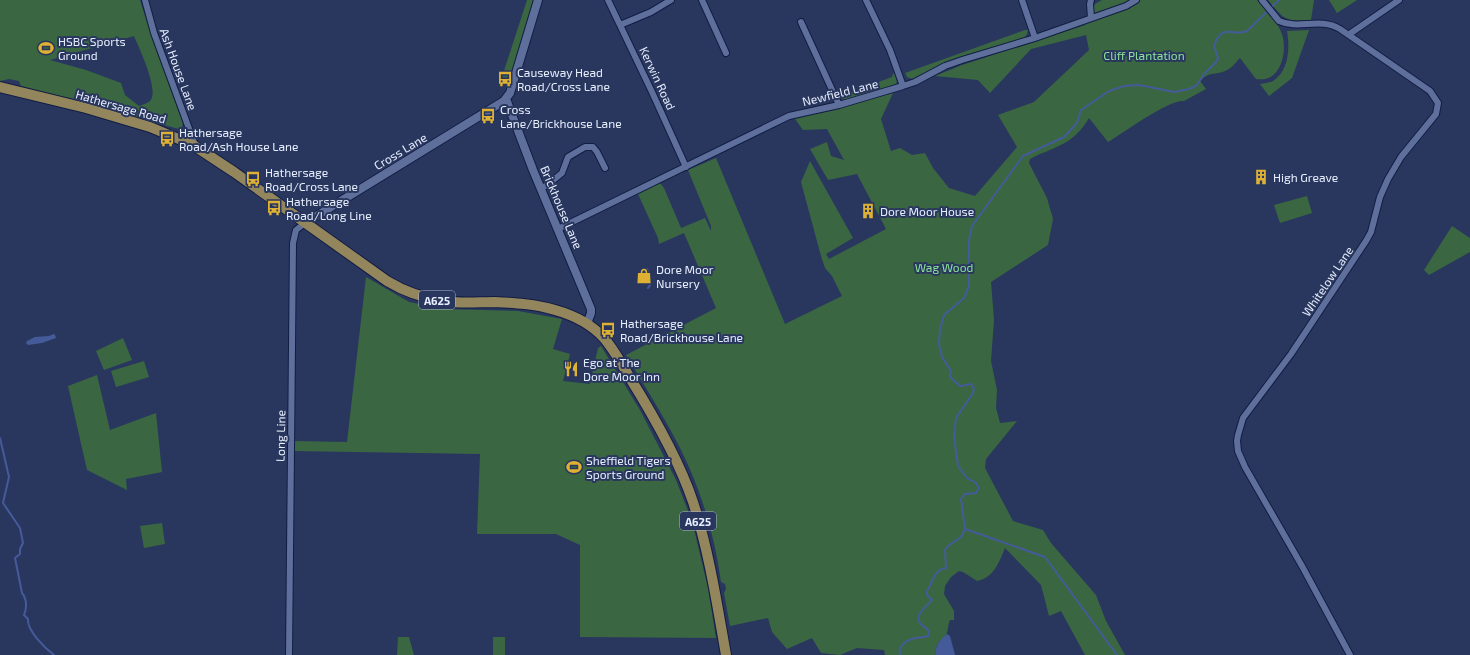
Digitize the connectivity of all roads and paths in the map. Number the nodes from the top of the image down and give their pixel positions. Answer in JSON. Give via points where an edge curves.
{"nodes":[{"id":1,"x":145,"y":0,"type":"edge"},
{"id":2,"x":538,"y":0,"type":"edge"},
{"id":3,"x":608,"y":0,"type":"edge"},
{"id":4,"x":671,"y":0,"type":"edge"},
{"id":5,"x":702,"y":0,"type":"edge"},
{"id":6,"x":866,"y":0,"type":"edge"},
{"id":7,"x":1022,"y":0,"type":"edge"},
{"id":8,"x":1091,"y":0,"type":"edge"},
{"id":9,"x":1136,"y":0,"type":"edge"},
{"id":10,"x":1262,"y":0,"type":"edge"},
{"id":11,"x":1399,"y":0,"type":"edge"},
{"id":12,"x":1091,"y":18,"type":"junction"},
{"id":13,"x":802,"y":22,"type":"dead end"},
{"id":14,"x":620,"y":25,"type":"junction"},
{"id":15,"x":1350,"y":35,"type":"junction"},
{"id":16,"x":1035,"y":38,"type":"junction"},
{"id":17,"x":726,"y":53,"type":"dead end"},
{"id":18,"x":903,"y":86,"type":"junction"},
{"id":19,"x":0,"y":87,"type":"edge"},
{"id":20,"x":506,"y":99,"type":"junction"},
{"id":21,"x":840,"y":105,"type":"junction"},
{"id":22,"x":195,"y":145,"type":"junction"},
{"id":23,"x":686,"y":167,"type":"junction"},
{"id":24,"x":605,"y":168,"type":"dead end"},
{"id":25,"x":540,"y":188,"type":"junction"},
{"id":26,"x":305,"y":223,"type":"junction"},
{"id":27,"x":558,"y":229,"type":"junction"},
{"id":28,"x":587,"y":324,"type":"junction"},
{"id":29,"x":289,"y":655,"type":"edge"},
{"id":30,"x":726,"y":655,"type":"edge"},
{"id":31,"x":1350,"y":655,"type":"edge"}],
"edges":[{"from":1,"to":22,"type":"street","name":"Ash House Lane"},
{"from":2,"to":20,"type":"street"},
{"from":3,"to":14,"type":"street","name":"Kerwin Road"},
{"from":4,"to":14,"type":"street"},
{"from":5,"to":17,"type":"street"},
{"from":6,"to":18,"type":"street","via":[[890,50]]},
{"from":7,"to":16,"type":"street"},
{"from":8,"to":12,"type":"street"},
{"from":9,"to":12,"type":"street","name":"Newfield Lane"},
{"from":10,"to":15,"type":"street","name":"Whitelow Lane","via":[[1279,21],[1294,24],[1326,23]]},
{"from":11,"to":15,"type":"street"},
{"from":12,"to":16,"type":"street","name":"Newfield Lane"},
{"from":13,"to":21,"type":"street"},
{"from":14,"to":23,"type":"street","name":"Kerwin Road"},
{"from":15,"to":31,"type":"street","name":"Whitelow Lane","via":[[1430,91],[1438,103],[1437,113],[1394,168],[1380,197],[1371,232],[1366,241],[1291,354],[1247,412],[1240,426],[1237,441],[1245,467]]},
{"from":16,"to":18,"type":"street","name":"Newfield Lane","via":[[962,60]]},
{"from":18,"to":21,"type":"street","name":"Newfield Lane"},
{"from":19,"to":22,"type":"main road","name":"Hathersage Road","number":"A625","via":[[150,127]]},
{"from":20,"to":25,"type":"street","name":"Brickhouse Lane"},
{"from":20,"to":26,"type":"street","name":"Cross Lane"},
{"from":21,"to":23,"type":"street","name":"Newfield Lane","via":[[789,116]]},
{"from":22,"to":26,"type":"main road","name":"Hathersage Road","number":"A625"},
{"from":23,"to":27,"type":"street","name":"Newfield Lane"},
{"from":24,"to":25,"type":"street","via":[[597,152],[592,147],[585,147],[568,157],[562,173]]},
{"from":25,"to":27,"type":"street","name":"Brickhouse Lane"},
{"from":26,"to":28,"type":"main road","number":"A625","via":[[387,281],[412,294],[445,301],[515,303],[542,307],[566,313]]},
{"from":26,"to":29,"type":"street","name":"Long Line","via":[[296,230],[293,243]]},
{"from":27,"to":28,"type":"street","name":"Brickhouse Lane","via":[[591,308]]},
{"from":28,"to":30,"type":"main road","number":"A625","via":[[612,348],[642,396],[684,481],[697,515]]}]}
